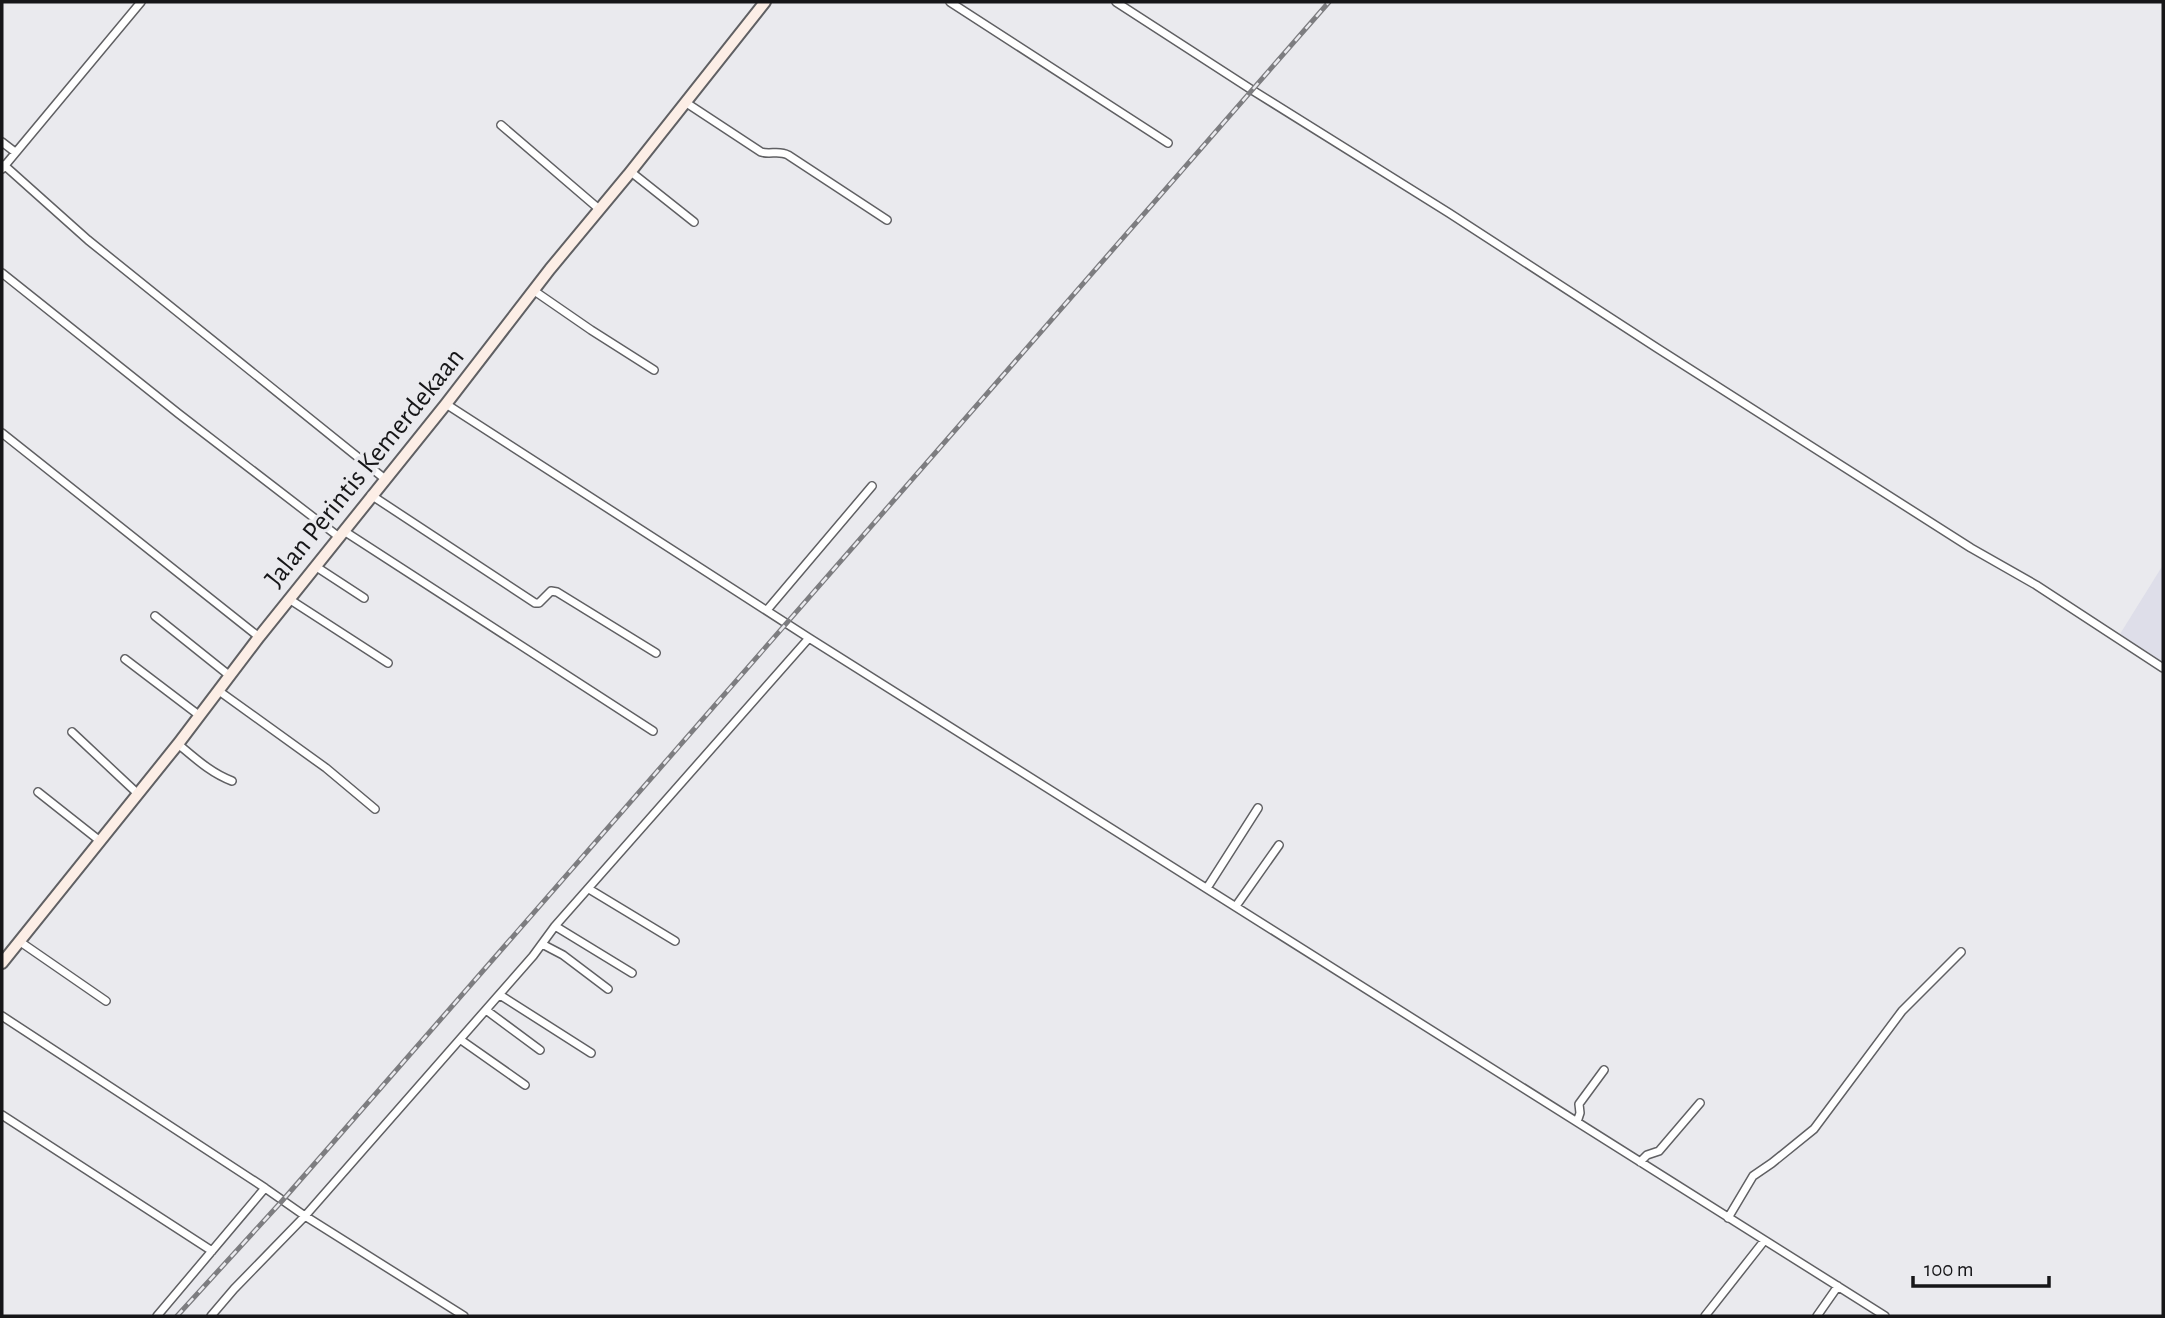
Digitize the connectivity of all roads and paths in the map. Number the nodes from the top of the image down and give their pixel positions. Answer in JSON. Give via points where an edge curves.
{"nodes":[{"id":1,"x":141,"y":2,"type":"edge"},
{"id":2,"x":765,"y":2,"type":"edge"},
{"id":3,"x":950,"y":2,"type":"edge"},
{"id":4,"x":1116,"y":2,"type":"edge"},
{"id":5,"x":685,"y":102,"type":"junction"},
{"id":6,"x":501,"y":125,"type":"dead end"},
{"id":7,"x":2,"y":142,"type":"edge"},
{"id":8,"x":1168,"y":143,"type":"dead end"},
{"id":9,"x":15,"y":152,"type":"junction"},
{"id":10,"x":3,"y":168,"type":"edge"},
{"id":11,"x":631,"y":172,"type":"junction"},
{"id":12,"x":599,"y":209,"type":"junction"},
{"id":13,"x":887,"y":220,"type":"dead end"},
{"id":14,"x":694,"y":222,"type":"dead end"},
{"id":15,"x":2,"y":272,"type":"edge"},
{"id":16,"x":534,"y":290,"type":"junction"},
{"id":17,"x":654,"y":370,"type":"dead end"},
{"id":18,"x":446,"y":404,"type":"junction"},
{"id":19,"x":2,"y":433,"type":"edge"},
{"id":20,"x":385,"y":479,"type":"junction"},
{"id":21,"x":872,"y":486,"type":"dead end"},
{"id":22,"x":371,"y":495,"type":"junction"},
{"id":23,"x":342,"y":534,"type":"junction"},
{"id":24,"x":315,"y":566,"type":"junction"},
{"id":25,"x":364,"y":598,"type":"dead end"},
{"id":26,"x":289,"y":599,"type":"junction"},
{"id":27,"x":767,"y":610,"type":"junction"},
{"id":28,"x":155,"y":616,"type":"dead end"},
{"id":29,"x":259,"y":637,"type":"junction"},
{"id":30,"x":809,"y":638,"type":"junction"},
{"id":31,"x":656,"y":653,"type":"dead end"},
{"id":32,"x":125,"y":659,"type":"dead end"},
{"id":33,"x":388,"y":663,"type":"dead end"},
{"id":34,"x":2163,"y":668,"type":"edge"},
{"id":35,"x":230,"y":676,"type":"junction"},
{"id":36,"x":219,"y":691,"type":"junction"},
{"id":37,"x":200,"y":716,"type":"junction"},
{"id":38,"x":653,"y":731,"type":"dead end"},
{"id":39,"x":72,"y":732,"type":"dead end"},
{"id":40,"x":178,"y":744,"type":"junction"},
{"id":41,"x":232,"y":781,"type":"dead end"},
{"id":42,"x":38,"y":792,"type":"dead end"},
{"id":43,"x":137,"y":793,"type":"junction"},
{"id":44,"x":1258,"y":808,"type":"dead end"},
{"id":45,"x":375,"y":809,"type":"dead end"},
{"id":46,"x":100,"y":841,"type":"junction"},
{"id":47,"x":1279,"y":845,"type":"dead end"},
{"id":48,"x":1207,"y":888,"type":"junction"},
{"id":49,"x":589,"y":889,"type":"junction"},
{"id":50,"x":1236,"y":906,"type":"junction"},
{"id":51,"x":555,"y":926,"type":"junction"},
{"id":52,"x":19,"y":940,"type":"junction"},
{"id":53,"x":674,"y":941,"type":"dead end"},
{"id":54,"x":542,"y":944,"type":"junction"},
{"id":55,"x":1961,"y":952,"type":"dead end"},
{"id":56,"x":2,"y":962,"type":"edge"},
{"id":57,"x":632,"y":973,"type":"dead end"},
{"id":58,"x":608,"y":989,"type":"dead end"},
{"id":59,"x":500,"y":995,"type":"junction"},
{"id":60,"x":106,"y":1001,"type":"dead end"},
{"id":61,"x":486,"y":1010,"type":"junction"},
{"id":62,"x":2,"y":1016,"type":"edge"},
{"id":63,"x":461,"y":1040,"type":"junction"},
{"id":64,"x":540,"y":1050,"type":"dead end"},
{"id":65,"x":591,"y":1053,"type":"dead end"},
{"id":66,"x":1604,"y":1070,"type":"dead end"},
{"id":67,"x":525,"y":1085,"type":"dead end"},
{"id":68,"x":1700,"y":1103,"type":"dead end"},
{"id":69,"x":2,"y":1115,"type":"edge"},
{"id":70,"x":1577,"y":1122,"type":"junction"},
{"id":71,"x":1640,"y":1162,"type":"junction"},
{"id":72,"x":265,"y":1188,"type":"junction"},
{"id":73,"x":305,"y":1216,"type":"junction"},
{"id":74,"x":1728,"y":1218,"type":"junction"},
{"id":75,"x":1764,"y":1241,"type":"junction"},
{"id":76,"x":212,"y":1251,"type":"junction"},
{"id":77,"x":1838,"y":1286,"type":"junction"},
{"id":78,"x":157,"y":1316,"type":"edge"},
{"id":79,"x":211,"y":1316,"type":"edge"},
{"id":80,"x":464,"y":1316,"type":"edge"},
{"id":81,"x":1705,"y":1316,"type":"edge"},
{"id":82,"x":1817,"y":1316,"type":"edge"},
{"id":83,"x":1885,"y":1316,"type":"edge"}],
"edges":[{"from":1,"to":9,"type":"street"},
{"from":2,"to":5,"type":"street","name":"Jalan Perintis Kemerdekaan"},
{"from":3,"to":8,"type":"street"},
{"from":4,"to":34,"type":"street"},
{"from":5,"to":11,"type":"street","name":"Jalan Perintis Kemerdekaan"},
{"from":5,"to":13,"type":"street","via":[[761,152],[788,155]]},
{"from":6,"to":12,"type":"street"},
{"from":7,"to":9,"type":"street"},
{"from":9,"to":10,"type":"street"},
{"from":10,"to":20,"type":"street"},
{"from":11,"to":12,"type":"street","name":"Jalan Perintis Kemerdekaan"},
{"from":11,"to":14,"type":"street"},
{"from":12,"to":16,"type":"street","name":"Jalan Perintis Kemerdekaan"},
{"from":15,"to":23,"type":"street","via":[[179,414]]},
{"from":16,"to":17,"type":"street"},
{"from":16,"to":18,"type":"street","name":"Jalan Perintis Kemerdekaan"},
{"from":18,"to":20,"type":"street","name":"Jalan Perintis Kemerdekaan"},
{"from":18,"to":27,"type":"street"},
{"from":19,"to":29,"type":"street"},
{"from":20,"to":22,"type":"street","name":"Jalan Perintis Kemerdekaan"},
{"from":21,"to":27,"type":"street"},
{"from":22,"to":23,"type":"street","name":"Jalan Perintis Kemerdekaan"},
{"from":22,"to":31,"type":"street","via":[[534,603],[557,592]]},
{"from":23,"to":24,"type":"street","name":"Jalan Perintis Kemerdekaan"},
{"from":23,"to":38,"type":"street"},
{"from":24,"to":25,"type":"street"},
{"from":24,"to":26,"type":"street","name":"Jalan Perintis Kemerdekaan"},
{"from":26,"to":29,"type":"street","name":"Jalan Perintis Kemerdekaan"},
{"from":26,"to":33,"type":"street"},
{"from":27,"to":30,"type":"street"},
{"from":28,"to":35,"type":"street"},
{"from":29,"to":35,"type":"street","name":"Jalan Perintis Kemerdekaan"},
{"from":30,"to":48,"type":"street"},
{"from":30,"to":49,"type":"street"},
{"from":32,"to":37,"type":"street"},
{"from":35,"to":36,"type":"street","name":"Jalan Perintis Kemerdekaan"},
{"from":36,"to":37,"type":"street","name":"Jalan Perintis Kemerdekaan"},
{"from":36,"to":45,"type":"street","via":[[327,768]]},
{"from":37,"to":40,"type":"street","name":"Jalan Perintis Kemerdekaan"},
{"from":39,"to":43,"type":"street"},
{"from":40,"to":41,"type":"street","via":[[218,776]]},
{"from":40,"to":43,"type":"street","name":"Jalan Perintis Kemerdekaan"},
{"from":42,"to":46,"type":"street"},
{"from":43,"to":46,"type":"street","name":"Jalan Perintis Kemerdekaan"},
{"from":44,"to":48,"type":"street"},
{"from":46,"to":52,"type":"street","name":"Jalan Perintis Kemerdekaan"},
{"from":47,"to":50,"type":"street"},
{"from":48,"to":50,"type":"street"},
{"from":49,"to":51,"type":"street"},
{"from":49,"to":53,"type":"street"},
{"from":50,"to":70,"type":"street"},
{"from":51,"to":54,"type":"street"},
{"from":51,"to":57,"type":"street"},
{"from":52,"to":56,"type":"street","name":"Jalan Perintis Kemerdekaan"},
{"from":52,"to":60,"type":"street"},
{"from":54,"to":58,"type":"street"},
{"from":54,"to":59,"type":"street"},
{"from":55,"to":74,"type":"street","via":[[1902,1010],[1814,1129],[1753,1176]]},
{"from":59,"to":61,"type":"street"},
{"from":59,"to":65,"type":"street"},
{"from":61,"to":63,"type":"street"},
{"from":61,"to":64,"type":"street"},
{"from":62,"to":72,"type":"street"},
{"from":63,"to":67,"type":"street"},
{"from":63,"to":73,"type":"street"},
{"from":66,"to":70,"type":"street","via":[[1579,1104]]},
{"from":68,"to":71,"type":"street","via":[[1659,1151]]},
{"from":69,"to":76,"type":"street"},
{"from":70,"to":71,"type":"street"},
{"from":71,"to":74,"type":"street"},
{"from":72,"to":73,"type":"street"},
{"from":72,"to":76,"type":"street"},
{"from":73,"to":79,"type":"street"},
{"from":73,"to":80,"type":"street"},
{"from":74,"to":75,"type":"street"},
{"from":75,"to":77,"type":"street"},
{"from":75,"to":81,"type":"street"},
{"from":76,"to":78,"type":"street"},
{"from":77,"to":82,"type":"street"},
{"from":77,"to":83,"type":"street"}]}
